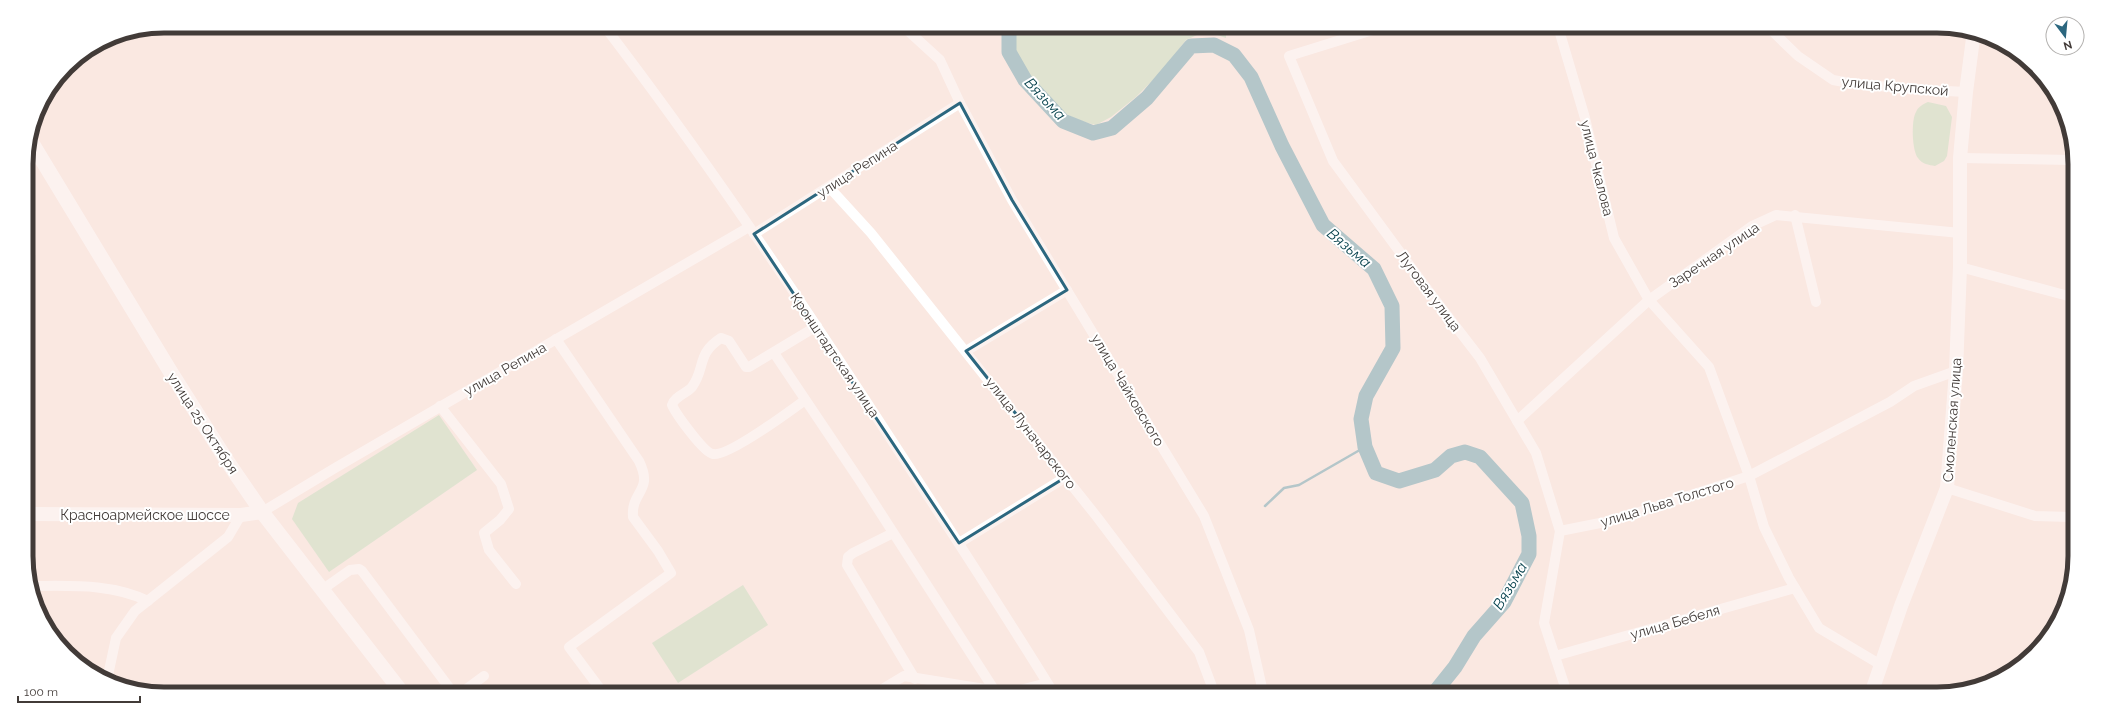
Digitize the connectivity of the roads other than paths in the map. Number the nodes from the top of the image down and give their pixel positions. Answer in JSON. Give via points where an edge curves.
{"nodes":[{"id":1,"x":610,"y":33,"type":"edge"},
{"id":2,"x":910,"y":33,"type":"edge"},
{"id":3,"x":1363,"y":33,"type":"edge"},
{"id":4,"x":1560,"y":33,"type":"edge"},
{"id":5,"x":1774,"y":33,"type":"edge"},
{"id":6,"x":1973,"y":38,"type":"edge"},
{"id":7,"x":1966,"y":92,"type":"junction"},
{"id":8,"x":960,"y":102,"type":"junction"},
{"id":9,"x":34,"y":147,"type":"edge"},
{"id":10,"x":1960,"y":158,"type":"junction"},
{"id":11,"x":2068,"y":160,"type":"edge"},
{"id":12,"x":829,"y":187,"type":"junction"},
{"id":13,"x":1795,"y":215,"type":"junction"},
{"id":14,"x":751,"y":230,"type":"junction"},
{"id":15,"x":1960,"y":233,"type":"junction"},
{"id":16,"x":1960,"y":267,"type":"junction"},
{"id":17,"x":1067,"y":290,"type":"junction"},
{"id":18,"x":2068,"y":296,"type":"edge"},
{"id":19,"x":1649,"y":300,"type":"junction"},
{"id":20,"x":1816,"y":302,"type":"dead end"},
{"id":21,"x":817,"y":326,"type":"junction"},
{"id":22,"x":556,"y":339,"type":"junction"},
{"id":23,"x":966,"y":351,"type":"junction"},
{"id":24,"x":774,"y":353,"type":"junction"},
{"id":25,"x":1956,"y":371,"type":"junction"},
{"id":26,"x":806,"y":400,"type":"junction"},
{"id":27,"x":440,"y":406,"type":"junction"},
{"id":28,"x":1517,"y":421,"type":"junction"},
{"id":29,"x":1749,"y":476,"type":"junction"},
{"id":30,"x":1066,"y":477,"type":"junction"},
{"id":31,"x":1947,"y":488,"type":"junction"},
{"id":32,"x":262,"y":512,"type":"junction"},
{"id":33,"x":33,"y":514,"type":"edge"},
{"id":34,"x":240,"y":515,"type":"junction"},
{"id":35,"x":2068,"y":518,"type":"edge"},
{"id":36,"x":1560,"y":531,"type":"junction"},
{"id":37,"x":893,"y":533,"type":"junction"},
{"id":38,"x":959,"y":543,"type":"junction"},
{"id":39,"x":516,"y":584,"type":"dead end"},
{"id":40,"x":37,"y":586,"type":"edge"},
{"id":41,"x":1795,"y":588,"type":"junction"},
{"id":42,"x":323,"y":589,"type":"junction"},
{"id":43,"x":148,"y":601,"type":"junction"},
{"id":44,"x":1555,"y":656,"type":"junction"},
{"id":45,"x":1881,"y":665,"type":"junction"},
{"id":46,"x":108,"y":675,"type":"edge"},
{"id":47,"x":484,"y":676,"type":"dead end"},
{"id":48,"x":915,"y":679,"type":"junction"},
{"id":49,"x":1047,"y":683,"type":"junction"},
{"id":50,"x":398,"y":687,"type":"edge"},
{"id":51,"x":449,"y":687,"type":"edge"},
{"id":52,"x":469,"y":687,"type":"edge"},
{"id":53,"x":597,"y":687,"type":"edge"},
{"id":54,"x":886,"y":687,"type":"edge"},
{"id":55,"x":970,"y":687,"type":"edge"},
{"id":56,"x":994,"y":687,"type":"edge"},
{"id":57,"x":1032,"y":687,"type":"edge"},
{"id":58,"x":1050,"y":687,"type":"edge"},
{"id":59,"x":1212,"y":687,"type":"edge"},
{"id":60,"x":1262,"y":687,"type":"edge"},
{"id":61,"x":1565,"y":687,"type":"edge"},
{"id":62,"x":1874,"y":687,"type":"edge"}],
"edges":[{"from":1,"to":14,"type":"street","name":"Кронштадтская улица"},
{"from":2,"to":8,"type":"street","name":"улица Чайковского","via":[[940,60]]},
{"from":3,"to":28,"type":"street","name":"Луговая улица","via":[[1289,56],[1333,161],[1480,358]]},
{"from":4,"to":19,"type":"street","name":"улица Чкалова","via":[[1586,118],[1614,238]]},
{"from":5,"to":7,"type":"street","name":"улица Крупской","via":[[1798,56],[1833,80],[1850,84]]},
{"from":6,"to":7,"type":"main road","name":"Смоленская улица"},
{"from":7,"to":10,"type":"main road","name":"Смоленская улица"},
{"from":8,"to":12,"type":"street","name":"улица Репина"},
{"from":8,"to":17,"type":"street","name":"улица Чайковского","via":[[1012,200]]},
{"from":9,"to":32,"type":"main road","name":"улица 25 Октября","via":[[170,371]]},
{"from":10,"to":11,"type":"street"},
{"from":10,"to":15,"type":"main road","name":"Смоленская улица"},
{"from":12,"to":14,"type":"street","name":"улица Репина"},
{"from":12,"to":23,"type":"street","name":"улица Луначарского","via":[[871,233]]},
{"from":13,"to":15,"type":"street","name":"Заречная улица"},
{"from":13,"to":19,"type":"street","name":"Заречная улица","via":[[1776,215],[1752,226]]},
{"from":13,"to":20,"type":"street"},
{"from":14,"to":21,"type":"street","name":"Кронштадтская улица"},
{"from":14,"to":22,"type":"street","name":"улица Репина"},
{"from":15,"to":16,"type":"main road","name":"Смоленская улица"},
{"from":16,"to":18,"type":"street"},
{"from":16,"to":25,"type":"main road","name":"Смоленская улица"},
{"from":17,"to":23,"type":"street"},
{"from":17,"to":60,"type":"street","name":"улица Чайковского","via":[[1204,516],[1249,630]]},
{"from":19,"to":28,"type":"street","name":"Заречная улица"},
{"from":19,"to":29,"type":"street","name":"улица Льва Толстого","via":[[1709,367]]},
{"from":21,"to":24,"type":"street"},
{"from":21,"to":38,"type":"street","name":"Кронштадтская улица"},
{"from":22,"to":27,"type":"street","name":"улица Репина"},
{"from":22,"to":53,"type":"street","via":[[643,469],[644,486],[634,502],[633,517],[671,573],[569,647]]},
{"from":23,"to":30,"type":"street","name":"улица Луначарского"},
{"from":24,"to":26,"type":"street"},
{"from":24,"to":26,"type":"street","via":[[753,367],[746,367],[729,341],[721,338],[708,348],[696,380],[690,389],[673,401],[673,409],[706,451],[715,455],[752,437]]},
{"from":25,"to":29,"type":"street","name":"улица Льва Толстого","via":[[1914,386],[1890,402]]},
{"from":25,"to":31,"type":"main road","name":"Смоленская улица"},
{"from":26,"to":37,"type":"street"},
{"from":27,"to":32,"type":"street","name":"улица Репина"},
{"from":27,"to":39,"type":"street","via":[[501,484],[509,509],[484,533],[489,550]]},
{"from":28,"to":36,"type":"street","name":"Луговая улица","via":[[1536,453]]},
{"from":29,"to":36,"type":"street","name":"улица Льва Толстого","via":[[1615,520]]},
{"from":29,"to":41,"type":"street","name":"улица Льва Толстого","via":[[1764,527]]},
{"from":30,"to":38,"type":"street"},
{"from":30,"to":59,"type":"street","name":"улица Луначарского","via":[[1199,652]]},
{"from":31,"to":35,"type":"street","via":[[2035,516]]},
{"from":31,"to":45,"type":"main road","name":"Смоленская улица"},
{"from":32,"to":34,"type":"main road","name":"Красноармейское шоссе"},
{"from":32,"to":42,"type":"main road","name":"улица 25 Октября"},
{"from":33,"to":34,"type":"main road","name":"Красноармейское шоссе"},
{"from":34,"to":43,"type":"street","via":[[228,537]]},
{"from":36,"to":44,"type":"street","via":[[1544,623]]},
{"from":37,"to":48,"type":"street","via":[[853,553],[847,560],[847,565]]},
{"from":37,"to":56,"type":"street"},
{"from":38,"to":49,"type":"street","name":"Кронштадтская улица"},
{"from":40,"to":43,"type":"street","via":[[104,587],[132,593]]},
{"from":41,"to":44,"type":"street","name":"улица Бебеля"},
{"from":41,"to":45,"type":"street","name":"улица Льва Толстого","via":[[1819,628]]},
{"from":42,"to":50,"type":"main road","name":"улица 25 Октября"},
{"from":42,"to":51,"type":"street","via":[[350,570],[362,571]]},
{"from":43,"to":46,"type":"street","via":[[135,611],[116,638]]},
{"from":44,"to":61,"type":"street"},
{"from":45,"to":62,"type":"main road","name":"Смоленская улица"},
{"from":47,"to":52,"type":"street"},
{"from":48,"to":54,"type":"street","via":[[904,676]]},
{"from":48,"to":55,"type":"street"},
{"from":49,"to":57,"type":"street"},
{"from":49,"to":58,"type":"street","name":"Кронштадтская улица"}]}
